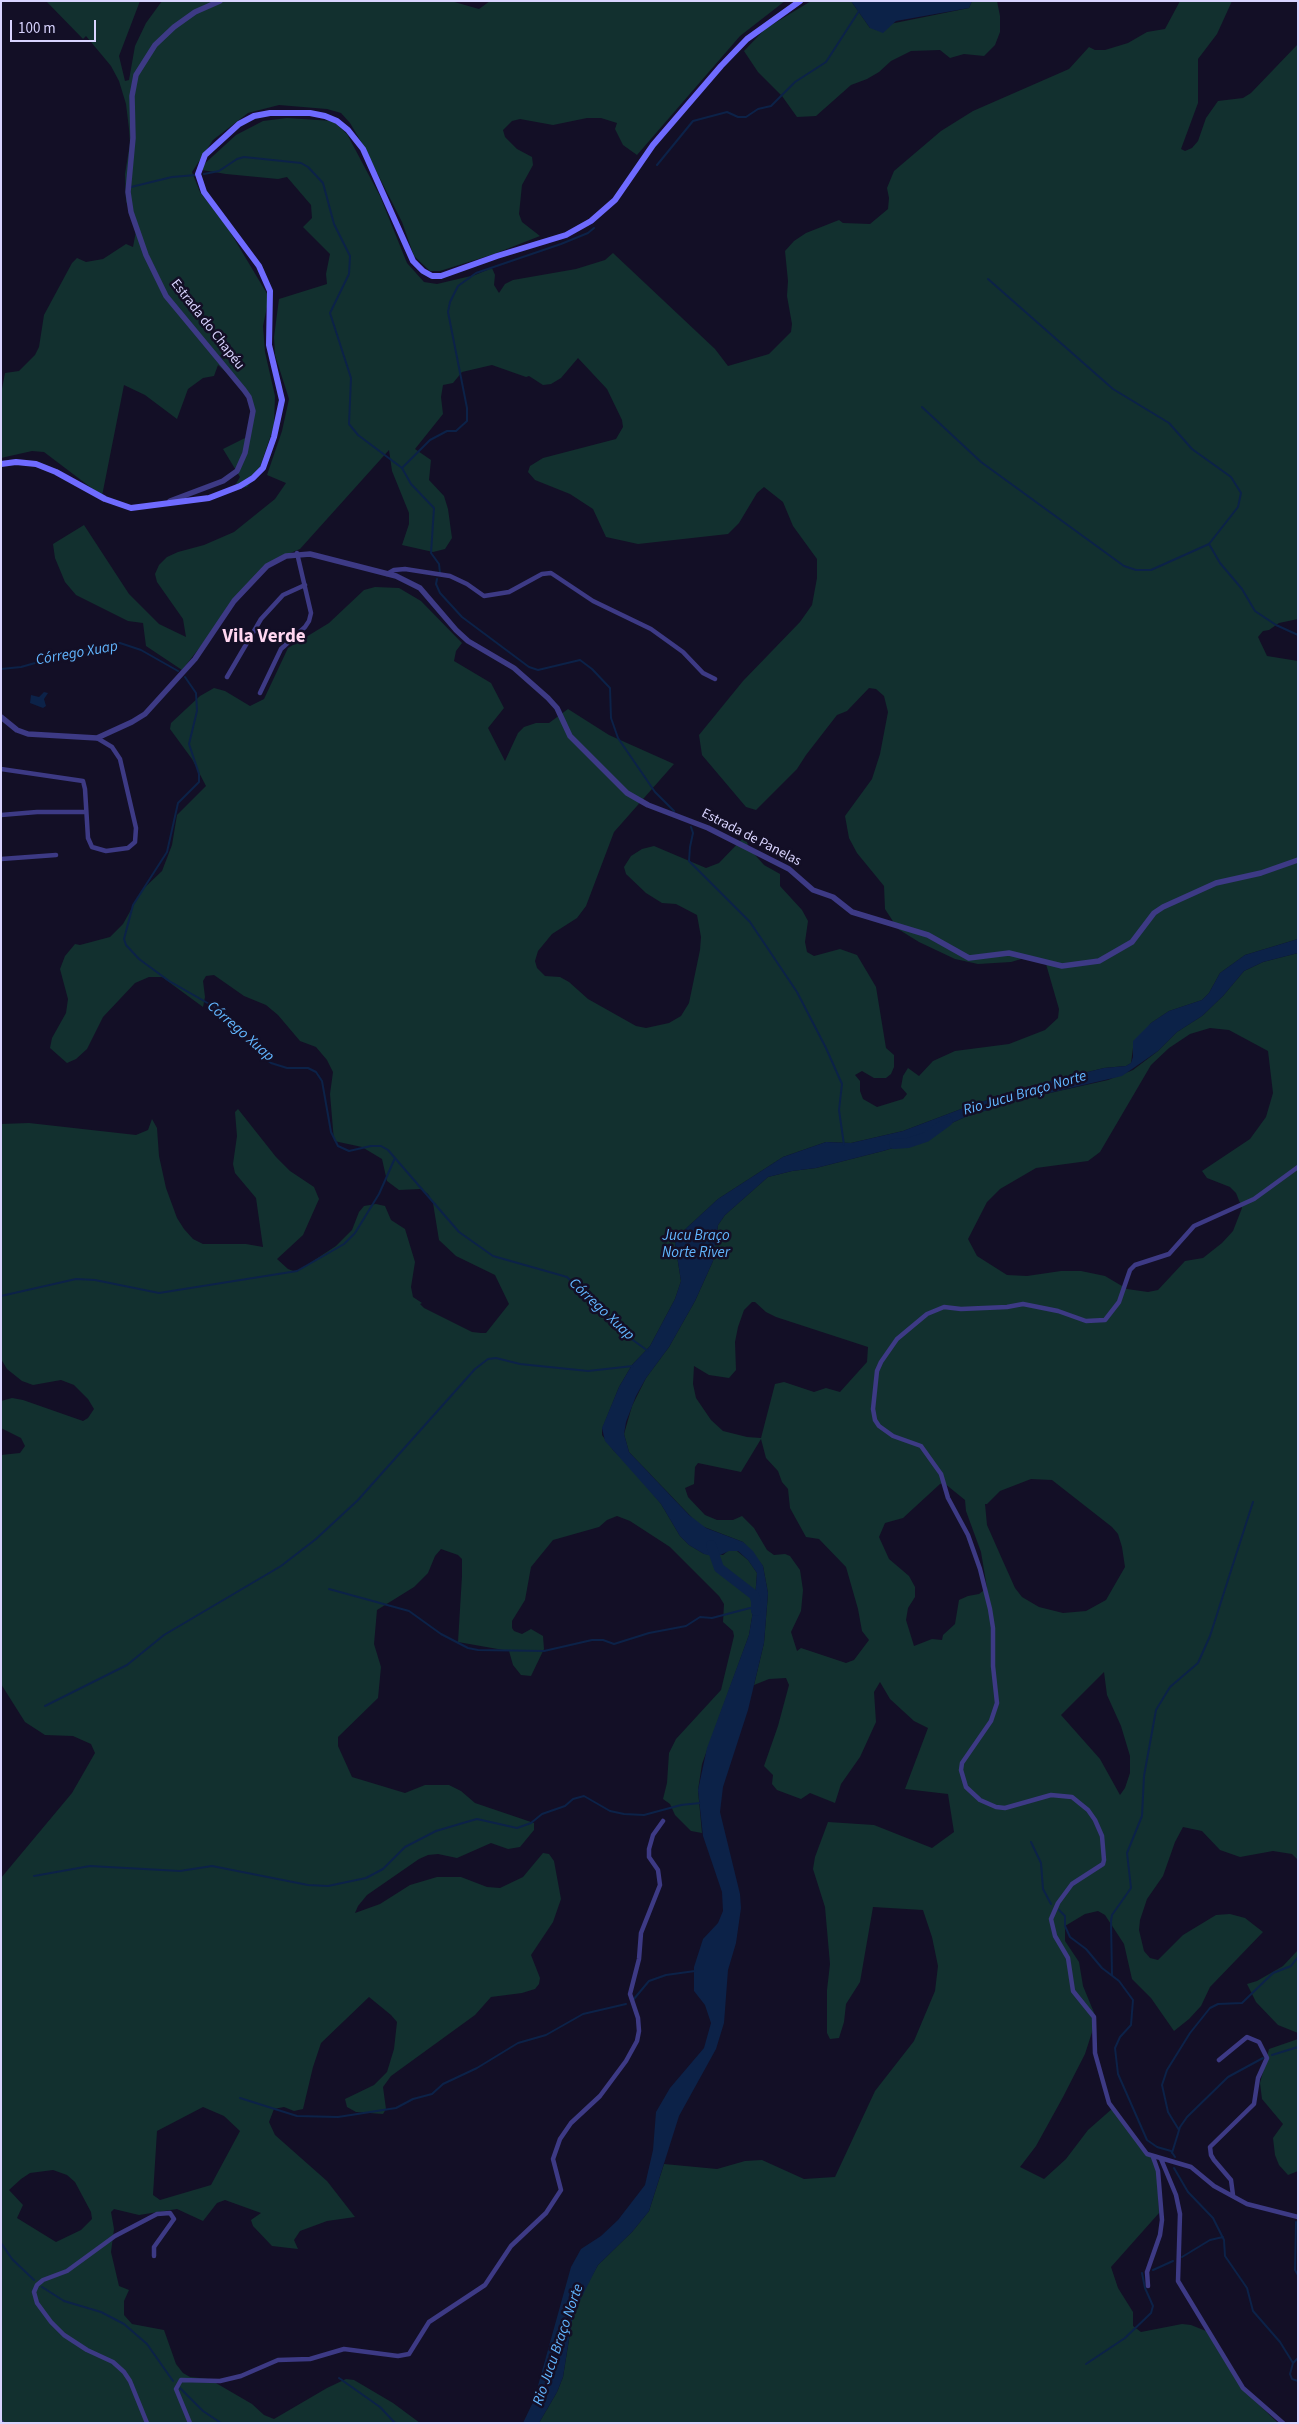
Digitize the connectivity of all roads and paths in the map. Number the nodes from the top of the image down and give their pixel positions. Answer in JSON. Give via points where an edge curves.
{"nodes":[{"id":1,"x":220,"y":1,"type":"edge"},
{"id":2,"x":800,"y":1,"type":"edge"},
{"id":3,"x":1,"y":464,"type":"edge"},
{"id":4,"x":161,"y":505,"type":"junction"},
{"id":5,"x":297,"y":554,"type":"junction"},
{"id":6,"x":387,"y":574,"type":"junction"},
{"id":7,"x":305,"y":585,"type":"junction"},
{"id":8,"x":228,"y":678,"type":"dead end"},
{"id":9,"x":715,"y":679,"type":"dead end"},
{"id":10,"x":260,"y":693,"type":"dead end"},
{"id":11,"x":1,"y":717,"type":"edge"},
{"id":12,"x":97,"y":738,"type":"junction"},
{"id":13,"x":1,"y":770,"type":"edge"},
{"id":14,"x":86,"y":812,"type":"junction"},
{"id":15,"x":1,"y":815,"type":"edge"},
{"id":16,"x":56,"y":855,"type":"dead end"},
{"id":17,"x":1,"y":859,"type":"edge"},
{"id":18,"x":1298,"y":860,"type":"edge"},
{"id":19,"x":1298,"y":1167,"type":"edge"},
{"id":20,"x":663,"y":1821,"type":"dead end"},
{"id":21,"x":1219,"y":2060,"type":"dead end"},
{"id":22,"x":1153,"y":2158,"type":"junction"},
{"id":23,"x":1161,"y":2159,"type":"junction"},
{"id":24,"x":1233,"y":2195,"type":"junction"},
{"id":25,"x":1298,"y":2217,"type":"edge"},
{"id":26,"x":154,"y":2256,"type":"dead end"},
{"id":27,"x":1148,"y":2286,"type":"dead end"},
{"id":28,"x":147,"y":2423,"type":"edge"},
{"id":29,"x":190,"y":2423,"type":"edge"},
{"id":30,"x":1283,"y":2423,"type":"edge"}],
"edges":[{"from":1,"to":4,"type":"street","name":"Estrada do Chapéu","via":[[195,12],[174,27],[155,45],[138,70],[132,96],[128,192],[138,236],[160,285],[249,397],[252,421],[245,453],[231,476]]},
{"from":2,"to":4,"type":"main road","via":[[747,39],[721,66],[653,145],[615,200],[591,221],[566,235],[441,276],[423,271],[413,260],[363,149],[338,121],[310,113],[270,113],[254,116],[239,124],[205,155],[198,174],[204,192],[266,279],[271,304],[269,345],[282,400],[280,413],[268,457],[253,478],[209,498]]},
{"from":3,"to":4,"type":"main road","via":[[36,464],[120,506]]},
{"from":5,"to":6,"type":"street","name":"Estrada de Panelas","via":[[310,554]]},
{"from":5,"to":7,"type":"street"},
{"from":5,"to":12,"type":"street","via":[[272,563],[241,592],[195,659],[145,714]]},
{"from":6,"to":9,"type":"street","via":[[404,569],[450,576],[484,596],[509,592],[542,574],[551,573],[593,601],[652,629]]},
{"from":6,"to":18,"type":"street","name":"Estrada de Panelas","via":[[420,588],[468,641],[532,682],[556,708],[570,736],[627,793],[648,805],[708,828],[789,869],[809,887],[833,897],[852,912],[928,935],[969,958],[1009,953],[1062,966],[1099,961],[1132,942],[1154,913],[1163,907],[1216,883]]},
{"from":7,"to":8,"type":"street","via":[[283,595],[261,619]]},
{"from":7,"to":10,"type":"street","via":[[309,621],[281,649]]},
{"from":11,"to":12,"type":"street","via":[[28,734]]},
{"from":12,"to":14,"type":"street","via":[[112,747],[120,759],[135,816],[135,842],[122,850],[94,849],[88,838]]},
{"from":13,"to":14,"type":"street","via":[[82,781]]},
{"from":14,"to":15,"type":"street"},
{"from":16,"to":17,"type":"street"},
{"from":19,"to":22,"type":"street","via":[[1254,1199],[1194,1226],[1169,1254],[1136,1265],[1130,1270],[1119,1302],[1105,1320],[1086,1321],[1058,1310],[1023,1304],[936,1308],[914,1322],[897,1339],[877,1371],[875,1420],[884,1431],[921,1446],[941,1474],[948,1498],[968,1535],[990,1609],[997,1703],[991,1721],[962,1762],[960,1770],[966,1787],[980,1800],[1005,1808],[1051,1795],[1072,1797],[1088,1810],[1102,1836],[1103,1864],[1072,1884],[1052,1912],[1051,1926],[1068,1958],[1073,1991],[1094,2017],[1095,2054],[1106,2096],[1142,2148]]},
{"from":20,"to":29,"type":"street","via":[[653,1835],[649,1849],[649,1857],[658,1870],[660,1886],[641,1933],[639,1959],[630,1994],[638,2018],[637,2041],[600,2096],[571,2123],[560,2139],[553,2160],[561,2190],[546,2213],[507,2251],[485,2285],[429,2322],[409,2354],[398,2356],[344,2349],[310,2359],[278,2360],[220,2381],[181,2380],[176,2389]]},
{"from":21,"to":24,"type":"street","via":[[1247,2037],[1259,2042],[1268,2058],[1258,2078],[1252,2109],[1210,2147],[1214,2160],[1231,2180]]},
{"from":22,"to":23,"type":"street"},
{"from":22,"to":27,"type":"street","via":[[1158,2171],[1162,2220],[1147,2272]]},
{"from":23,"to":24,"type":"street","via":[[1191,2168],[1214,2186]]},
{"from":23,"to":30,"type":"street","via":[[1176,2194],[1180,2214],[1178,2281],[1243,2388]]},
{"from":24,"to":25,"type":"street","via":[[1247,2204]]},
{"from":26,"to":28,"type":"street","via":[[154,2247],[174,2219],[170,2213],[157,2214],[115,2236],[67,2271],[43,2280],[34,2292],[42,2309],[64,2334],[113,2362],[124,2372]]}]}
